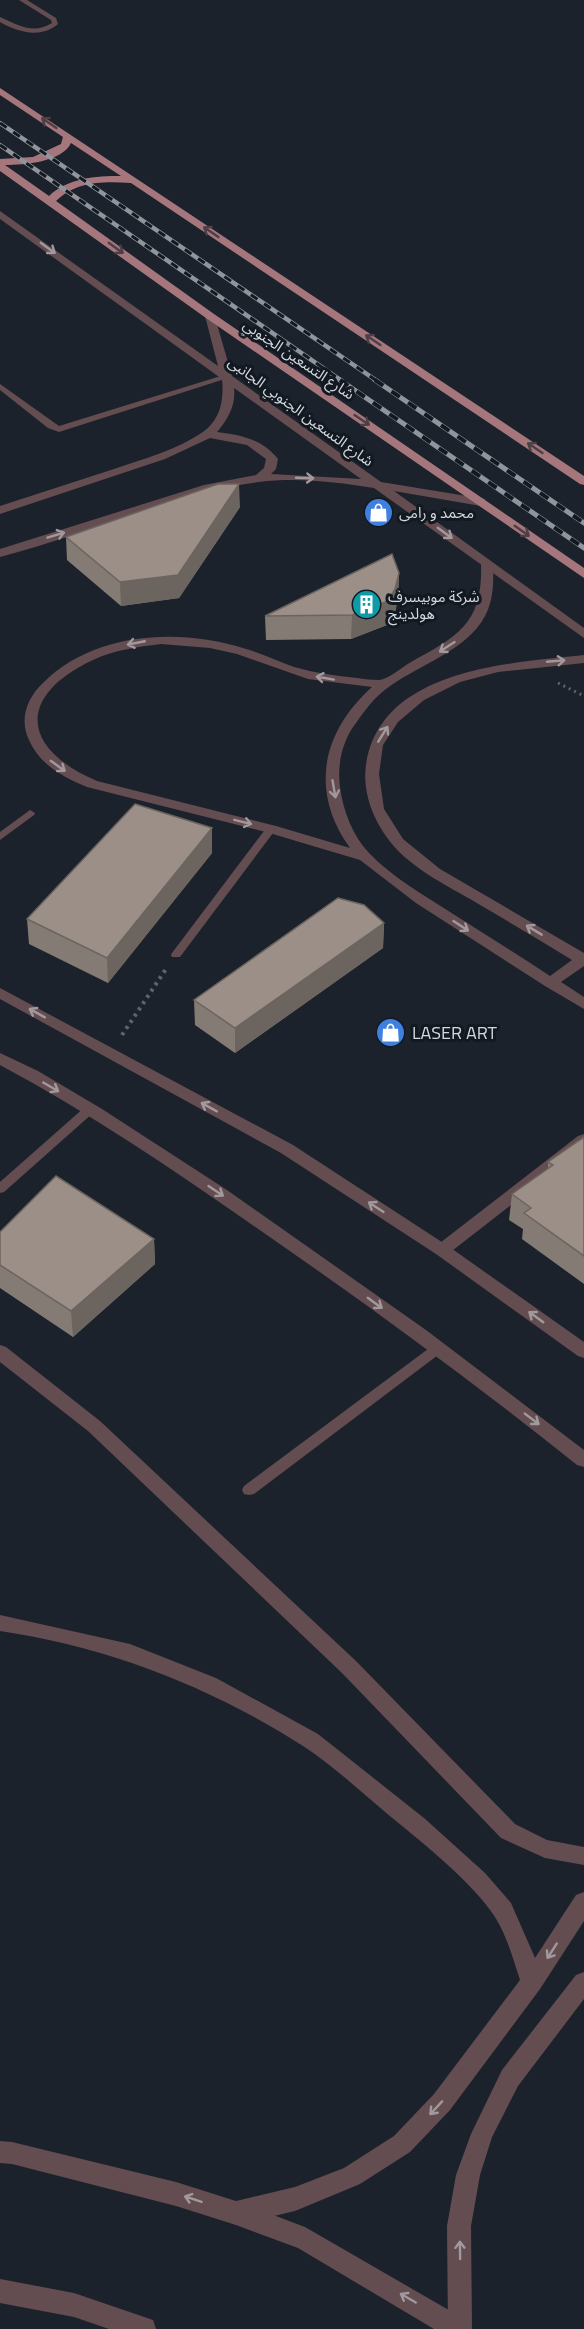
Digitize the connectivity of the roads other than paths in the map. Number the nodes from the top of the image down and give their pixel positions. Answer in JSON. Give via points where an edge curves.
{"nodes":[{"id":1,"x":22,"y":0,"type":"edge"},
{"id":2,"x":0,"y":19,"type":"edge"},
{"id":3,"x":0,"y":91,"type":"edge"},
{"id":4,"x":68,"y":136,"type":"junction"},
{"id":5,"x":0,"y":164,"type":"edge"},
{"id":6,"x":134,"y":180,"type":"junction"},
{"id":7,"x":50,"y":201,"type":"junction"},
{"id":8,"x":0,"y":214,"type":"edge"},
{"id":9,"x":210,"y":316,"type":"junction"},
{"id":10,"x":227,"y":376,"type":"junction"},
{"id":11,"x":0,"y":386,"type":"edge"},
{"id":12,"x":208,"y":434,"type":"junction"},
{"id":13,"x":260,"y":478,"type":"junction"},
{"id":14,"x":584,"y":481,"type":"edge"},
{"id":15,"x":375,"y":483,"type":"junction"},
{"id":16,"x":481,"y":502,"type":"junction"},
{"id":17,"x":0,"y":510,"type":"edge"},
{"id":18,"x":0,"y":553,"type":"edge"},
{"id":19,"x":487,"y":564,"type":"junction"},
{"id":20,"x":584,"y":574,"type":"edge"},
{"id":21,"x":584,"y":634,"type":"edge"},
{"id":22,"x":584,"y":659,"type":"edge"},
{"id":23,"x":383,"y":684,"type":"junction"},
{"id":24,"x":30,"y":813,"type":"dead end"},
{"id":25,"x":271,"y":829,"type":"junction"},
{"id":26,"x":0,"y":837,"type":"edge"},
{"id":27,"x":365,"y":857,"type":"junction"},
{"id":28,"x":176,"y":955,"type":"road end"},
{"id":29,"x":583,"y":960,"type":"edge"},
{"id":30,"x":550,"y":983,"type":"junction"},
{"id":31,"x":0,"y":993,"type":"edge"},
{"id":32,"x":584,"y":1004,"type":"edge"},
{"id":33,"x":0,"y":1058,"type":"edge"},
{"id":34,"x":89,"y":1110,"type":"junction"},
{"id":35,"x":584,"y":1140,"type":"edge"},
{"id":36,"x":0,"y":1189,"type":"edge"},
{"id":37,"x":442,"y":1250,"type":"junction"},
{"id":38,"x":437,"y":1349,"type":"junction"},
{"id":39,"x":584,"y":1351,"type":"edge"},
{"id":40,"x":0,"y":1352,"type":"edge"},
{"id":41,"x":584,"y":1460,"type":"edge"},
{"id":42,"x":249,"y":1490,"type":"dead end"},
{"id":43,"x":0,"y":1623,"type":"edge"},
{"id":44,"x":584,"y":1856,"type":"edge"},
{"id":45,"x":584,"y":1902,"type":"edge"},
{"id":46,"x":532,"y":1982,"type":"junction"},
{"id":47,"x":584,"y":1982,"type":"edge"},
{"id":48,"x":0,"y":2152,"type":"edge"},
{"id":49,"x":236,"y":2213,"type":"junction"},
{"id":50,"x":0,"y":2291,"type":"edge"},
{"id":51,"x":144,"y":2329,"type":"edge"},
{"id":52,"x":459,"y":2329,"type":"edge"}],
"edges":[{"from":1,"to":2,"type":"lane","via":[[54,19],[55,24],[36,31],[11,29]]},
{"from":4,"to":3,"type":"main road","one_way":true},
{"from":4,"to":5,"type":"main road","via":[[66,145],[55,153]]},
{"from":4,"to":6,"type":"main road"},
{"from":5,"to":7,"type":"main road","name":"شارع التسعين الجنوبي"},
{"from":6,"to":7,"type":"main road","via":[[113,178],[72,185]]},
{"from":14,"to":6,"type":"main road","one_way":true},
{"from":7,"to":9,"type":"main road","name":"شارع التسعين الجنوبي","one_way":true},
{"from":8,"to":10,"type":"street","name":"شارع التسعين الجنوبي الجانبى","one_way":true},
{"from":9,"to":10,"type":"street"},
{"from":9,"to":16,"type":"main road","name":"شارع التسعين الجنوبي","one_way":true},
{"from":10,"to":11,"type":"lane","via":[[59,429]]},
{"from":10,"to":12,"type":"street","via":[[227,407]]},
{"from":10,"to":15,"type":"street","name":"شارع التسعين الجنوبي الجانبى"},
{"from":12,"to":13,"type":"street","via":[[250,441],[264,449],[272,459],[270,469]]},
{"from":12,"to":17,"type":"street","via":[[161,457]]},
{"from":13,"to":15,"type":"street","one_way":true},
{"from":18,"to":13,"type":"street","one_way":true,"via":[[208,488]]},
{"from":15,"to":16,"type":"street"},
{"from":15,"to":19,"type":"street","name":"شارع التسعين الجنوبي الجانبى","one_way":true},
{"from":16,"to":20,"type":"main road","name":"شارع التسعين الجنوبي","one_way":true},
{"from":19,"to":21,"type":"street","name":"شارع التسعين الجنوبي الجانبى"},
{"from":19,"to":23,"type":"street","one_way":true,"via":[[490,584],[476,622],[458,640]]},
{"from":29,"to":22,"type":"street","one_way":true,"via":[[435,872],[399,842],[377,809],[372,774],[376,745],[393,719],[419,697],[455,680],[498,668]]},
{"from":23,"to":25,"type":"street","one_way":true,"via":[[315,676],[218,645],[150,640],[113,648],[81,661],[54,679],[36,700],[30,722],[36,744],[67,772],[112,791]]},
{"from":23,"to":27,"type":"street","one_way":true,"via":[[342,734],[333,758],[332,783],[346,834]]},
{"from":24,"to":26,"type":"lane"},
{"from":25,"to":27,"type":"street"},
{"from":25,"to":28,"type":"lane"},
{"from":27,"to":30,"type":"street","one_way":true,"via":[[433,908]]},
{"from":29,"to":30,"type":"street"},
{"from":30,"to":32,"type":"street"},
{"from":37,"to":31,"type":"street","one_way":true,"via":[[287,1149]]},
{"from":33,"to":34,"type":"street","one_way":true},
{"from":34,"to":36,"type":"lane"},
{"from":34,"to":38,"type":"street","one_way":true,"via":[[291,1242]]},
{"from":35,"to":37,"type":"street"},
{"from":39,"to":37,"type":"street","one_way":true},
{"from":38,"to":41,"type":"street","one_way":true},
{"from":38,"to":42,"type":"lane"},
{"from":40,"to":44,"type":"street","via":[[94,1426],[340,1659],[508,1831],[539,1848]]},
{"from":43,"to":46,"type":"street","via":[[123,1650],[209,1684],[311,1740],[417,1825],[477,1880],[503,1910]]},
{"from":45,"to":46,"type":"street","one_way":true},
{"from":46,"to":49,"type":"street","one_way":true,"via":[[442,2102],[402,2144],[342,2180],[295,2199]]},
{"from":52,"to":47,"type":"street","one_way":true,"via":[[459,2226],[468,2175],[482,2134],[510,2078]]},
{"from":49,"to":48,"type":"street","one_way":true,"via":[[176,2194]]},
{"from":52,"to":49,"type":"street","one_way":true,"via":[[305,2239]]},
{"from":50,"to":51,"type":"street","via":[[74,2305]]}]}
